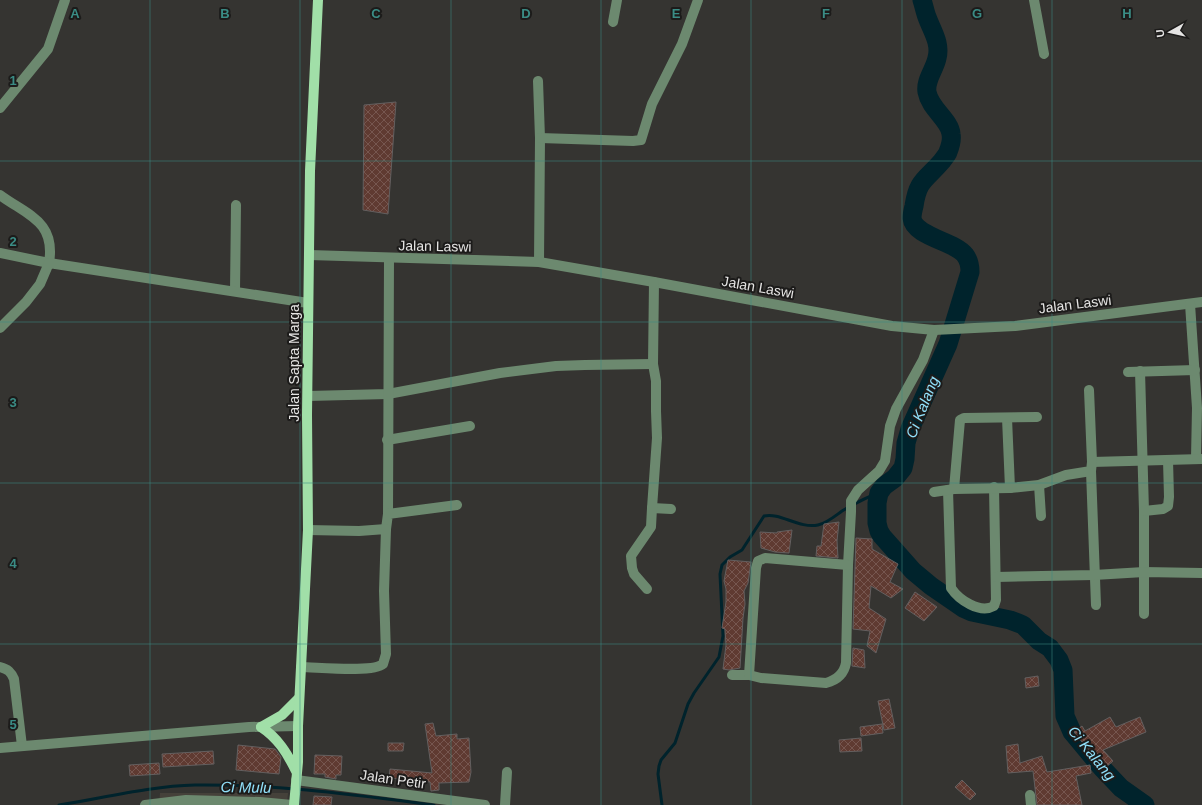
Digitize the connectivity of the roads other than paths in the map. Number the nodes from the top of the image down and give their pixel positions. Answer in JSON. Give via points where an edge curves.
{"nodes":[{"id":1,"x":64,"y":0,"type":"edge"},
{"id":2,"x":318,"y":0,"type":"edge"},
{"id":3,"x":617,"y":0,"type":"edge"},
{"id":4,"x":698,"y":0,"type":"edge"},
{"id":5,"x":1034,"y":0,"type":"edge"},
{"id":6,"x":613,"y":22,"type":"dead end"},
{"id":7,"x":1044,"y":54,"type":"dead end"},
{"id":8,"x":538,"y":81,"type":"dead end"},
{"id":9,"x":0,"y":108,"type":"edge"},
{"id":10,"x":540,"y":138,"type":"junction"},
{"id":11,"x":0,"y":195,"type":"edge"},
{"id":12,"x":236,"y":205,"type":"dead end"},
{"id":13,"x":0,"y":253,"type":"edge"},
{"id":14,"x":309,"y":255,"type":"junction"},
{"id":15,"x":389,"y":259,"type":"junction"},
{"id":16,"x":539,"y":262,"type":"junction"},
{"id":17,"x":49,"y":263,"type":"junction"},
{"id":18,"x":654,"y":282,"type":"junction"},
{"id":19,"x":235,"y":291,"type":"junction"},
{"id":20,"x":1202,"y":302,"type":"edge"},
{"id":21,"x":308,"y":303,"type":"junction"},
{"id":22,"x":1190,"y":304,"type":"junction"},
{"id":23,"x":0,"y":328,"type":"edge"},
{"id":24,"x":937,"y":330,"type":"junction"},
{"id":25,"x":654,"y":364,"type":"junction"},
{"id":26,"x":1195,"y":370,"type":"junction"},
{"id":27,"x":1140,"y":371,"type":"junction"},
{"id":28,"x":1128,"y":372,"type":"dead end"},
{"id":29,"x":1088,"y":390,"type":"dead end"},
{"id":30,"x":388,"y":394,"type":"junction"},
{"id":31,"x":308,"y":396,"type":"junction"},
{"id":32,"x":1200,"y":408,"type":"edge"},
{"id":33,"x":1037,"y":417,"type":"dead end"},
{"id":34,"x":1007,"y":418,"type":"junction"},
{"id":35,"x":470,"y":426,"type":"dead end"},
{"id":36,"x":387,"y":440,"type":"junction"},
{"id":37,"x":1199,"y":458,"type":"edge"},
{"id":38,"x":1142,"y":460,"type":"junction"},
{"id":39,"x":1168,"y":460,"type":"junction"},
{"id":40,"x":1091,"y":466,"type":"junction"},
{"id":41,"x":1040,"y":485,"type":"junction"},
{"id":42,"x":994,"y":487,"type":"junction"},
{"id":43,"x":1010,"y":488,"type":"junction"},
{"id":44,"x":951,"y":489,"type":"junction"},
{"id":45,"x":934,"y":492,"type":"dead end"},
{"id":46,"x":457,"y":505,"type":"dead end"},
{"id":47,"x":652,"y":508,"type":"junction"},
{"id":48,"x":671,"y":509,"type":"dead end"},
{"id":49,"x":1144,"y":511,"type":"junction"},
{"id":50,"x":388,"y":514,"type":"junction"},
{"id":51,"x":1041,"y":516,"type":"dead end"},
{"id":52,"x":386,"y":529,"type":"junction"},
{"id":53,"x":308,"y":530,"type":"junction"},
{"id":54,"x":848,"y":565,"type":"junction"},
{"id":55,"x":1144,"y":572,"type":"junction"},
{"id":56,"x":1202,"y":573,"type":"edge"},
{"id":57,"x":1094,"y":574,"type":"junction"},
{"id":58,"x":996,"y":577,"type":"junction"},
{"id":59,"x":647,"y":589,"type":"dead end"},
{"id":60,"x":1096,"y":605,"type":"dead end"},
{"id":61,"x":1144,"y":614,"type":"dead end"},
{"id":62,"x":0,"y":667,"type":"edge"},
{"id":63,"x":301,"y":667,"type":"junction"},
{"id":64,"x":749,"y":674,"type":"junction"},
{"id":65,"x":732,"y":675,"type":"dead end"},
{"id":66,"x":299,"y":698,"type":"junction"},
{"id":67,"x":298,"y":726,"type":"junction"},
{"id":68,"x":261,"y":727,"type":"junction"},
{"id":69,"x":22,"y":746,"type":"junction"},
{"id":70,"x":0,"y":748,"type":"edge"},
{"id":71,"x":507,"y":772,"type":"dead end"},
{"id":72,"x":296,"y":778,"type":"junction"},
{"id":73,"x":294,"y":804,"type":"edge"},
{"id":74,"x":145,"y":805,"type":"edge"},
{"id":75,"x":485,"y":805,"type":"edge"},
{"id":76,"x":505,"y":805,"type":"edge"}],
"edges":[{"from":1,"to":9,"type":"street","via":[[48,49]]},
{"from":2,"to":14,"type":"main road","name":"Jalan Sapta Marga"},
{"from":3,"to":6,"type":"street"},
{"from":4,"to":10,"type":"street","via":[[682,44],[652,104],[641,140]]},
{"from":5,"to":7,"type":"street"},
{"from":8,"to":10,"type":"street"},
{"from":10,"to":16,"type":"street"},
{"from":11,"to":17,"type":"street","via":[[40,223],[48,236]]},
{"from":12,"to":19,"type":"street"},
{"from":13,"to":17,"type":"street"},
{"from":14,"to":15,"type":"street","name":"Jalan Laswi"},
{"from":14,"to":21,"type":"main road","name":"Jalan Sapta Marga"},
{"from":15,"to":16,"type":"street","name":"Jalan Laswi"},
{"from":15,"to":30,"type":"street"},
{"from":16,"to":18,"type":"street","name":"Jalan Laswi"},
{"from":17,"to":19,"type":"street"},
{"from":17,"to":23,"type":"street","via":[[40,284]]},
{"from":18,"to":24,"type":"street","name":"Jalan Laswi","via":[[892,326]]},
{"from":18,"to":25,"type":"street"},
{"from":19,"to":21,"type":"street"},
{"from":20,"to":22,"type":"street","name":"Jalan Laswi"},
{"from":21,"to":31,"type":"main road","name":"Jalan Sapta Marga"},
{"from":22,"to":24,"type":"street","name":"Jalan Laswi","via":[[1015,326]]},
{"from":22,"to":26,"type":"street"},
{"from":24,"to":54,"type":"street","via":[[896,409],[890,426],[885,461],[851,501]]},
{"from":25,"to":30,"type":"street","via":[[536,368]]},
{"from":25,"to":47,"type":"street","via":[[657,438]]},
{"from":26,"to":27,"type":"street"},
{"from":26,"to":32,"type":"street"},
{"from":27,"to":28,"type":"street"},
{"from":27,"to":38,"type":"street"},
{"from":29,"to":40,"type":"street"},
{"from":30,"to":31,"type":"street"},
{"from":30,"to":36,"type":"street"},
{"from":31,"to":53,"type":"main road","name":"Jalan Sapta Marga"},
{"from":32,"to":37,"type":"street"},
{"from":33,"to":34,"type":"street"},
{"from":34,"to":43,"type":"street"},
{"from":34,"to":44,"type":"street","via":[[960,420]]},
{"from":35,"to":36,"type":"street"},
{"from":36,"to":50,"type":"street"},
{"from":37,"to":39,"type":"street"},
{"from":38,"to":39,"type":"street"},
{"from":38,"to":40,"type":"street"},
{"from":38,"to":49,"type":"street"},
{"from":39,"to":49,"type":"street","via":[[1168,506],[1165,509]]},
{"from":40,"to":41,"type":"street"},
{"from":40,"to":57,"type":"street"},
{"from":41,"to":43,"type":"street"},
{"from":41,"to":51,"type":"street"},
{"from":42,"to":43,"type":"street"},
{"from":42,"to":44,"type":"street"},
{"from":42,"to":58,"type":"street"},
{"from":44,"to":45,"type":"street"},
{"from":44,"to":58,"type":"street","via":[[951,588],[966,602],[979,608],[989,608],[995,604]]},
{"from":46,"to":50,"type":"street"},
{"from":47,"to":48,"type":"street"},
{"from":47,"to":59,"type":"street","via":[[651,527],[631,556],[634,574]]},
{"from":49,"to":55,"type":"street"},
{"from":50,"to":52,"type":"street"},
{"from":52,"to":53,"type":"street"},
{"from":52,"to":63,"type":"street","via":[[386,654],[383,664],[377,668],[363,669]]},
{"from":53,"to":63,"type":"main road","name":"Jalan Sapta Marga"},
{"from":54,"to":64,"type":"street","via":[[765,558],[758,561]]},
{"from":54,"to":64,"type":"street","via":[[846,663],[840,677],[826,683],[761,678]]},
{"from":55,"to":56,"type":"street"},
{"from":55,"to":57,"type":"street"},
{"from":55,"to":61,"type":"street"},
{"from":57,"to":58,"type":"street"},
{"from":57,"to":60,"type":"street"},
{"from":62,"to":69,"type":"street","via":[[10,671],[14,679]]},
{"from":63,"to":66,"type":"main road","name":"Jalan Sapta Marga"},
{"from":64,"to":65,"type":"street"},
{"from":66,"to":67,"type":"main road","name":"Jalan Sapta Marga"},
{"from":66,"to":68,"type":"main road","via":[[282,715]]},
{"from":67,"to":68,"type":"street"},
{"from":67,"to":72,"type":"main road","name":"Jalan Sapta Marga"},
{"from":68,"to":69,"type":"street"},
{"from":68,"to":72,"type":"main road","via":[[278,741],[288,755]]},
{"from":69,"to":70,"type":"street"},
{"from":71,"to":76,"type":"street"},
{"from":72,"to":73,"type":"main road","name":"Jalan Sapta Marga"},
{"from":72,"to":75,"type":"street","name":"Jalan Petir"},
{"from":73,"to":74,"type":"street","via":[[186,800]]}]}
